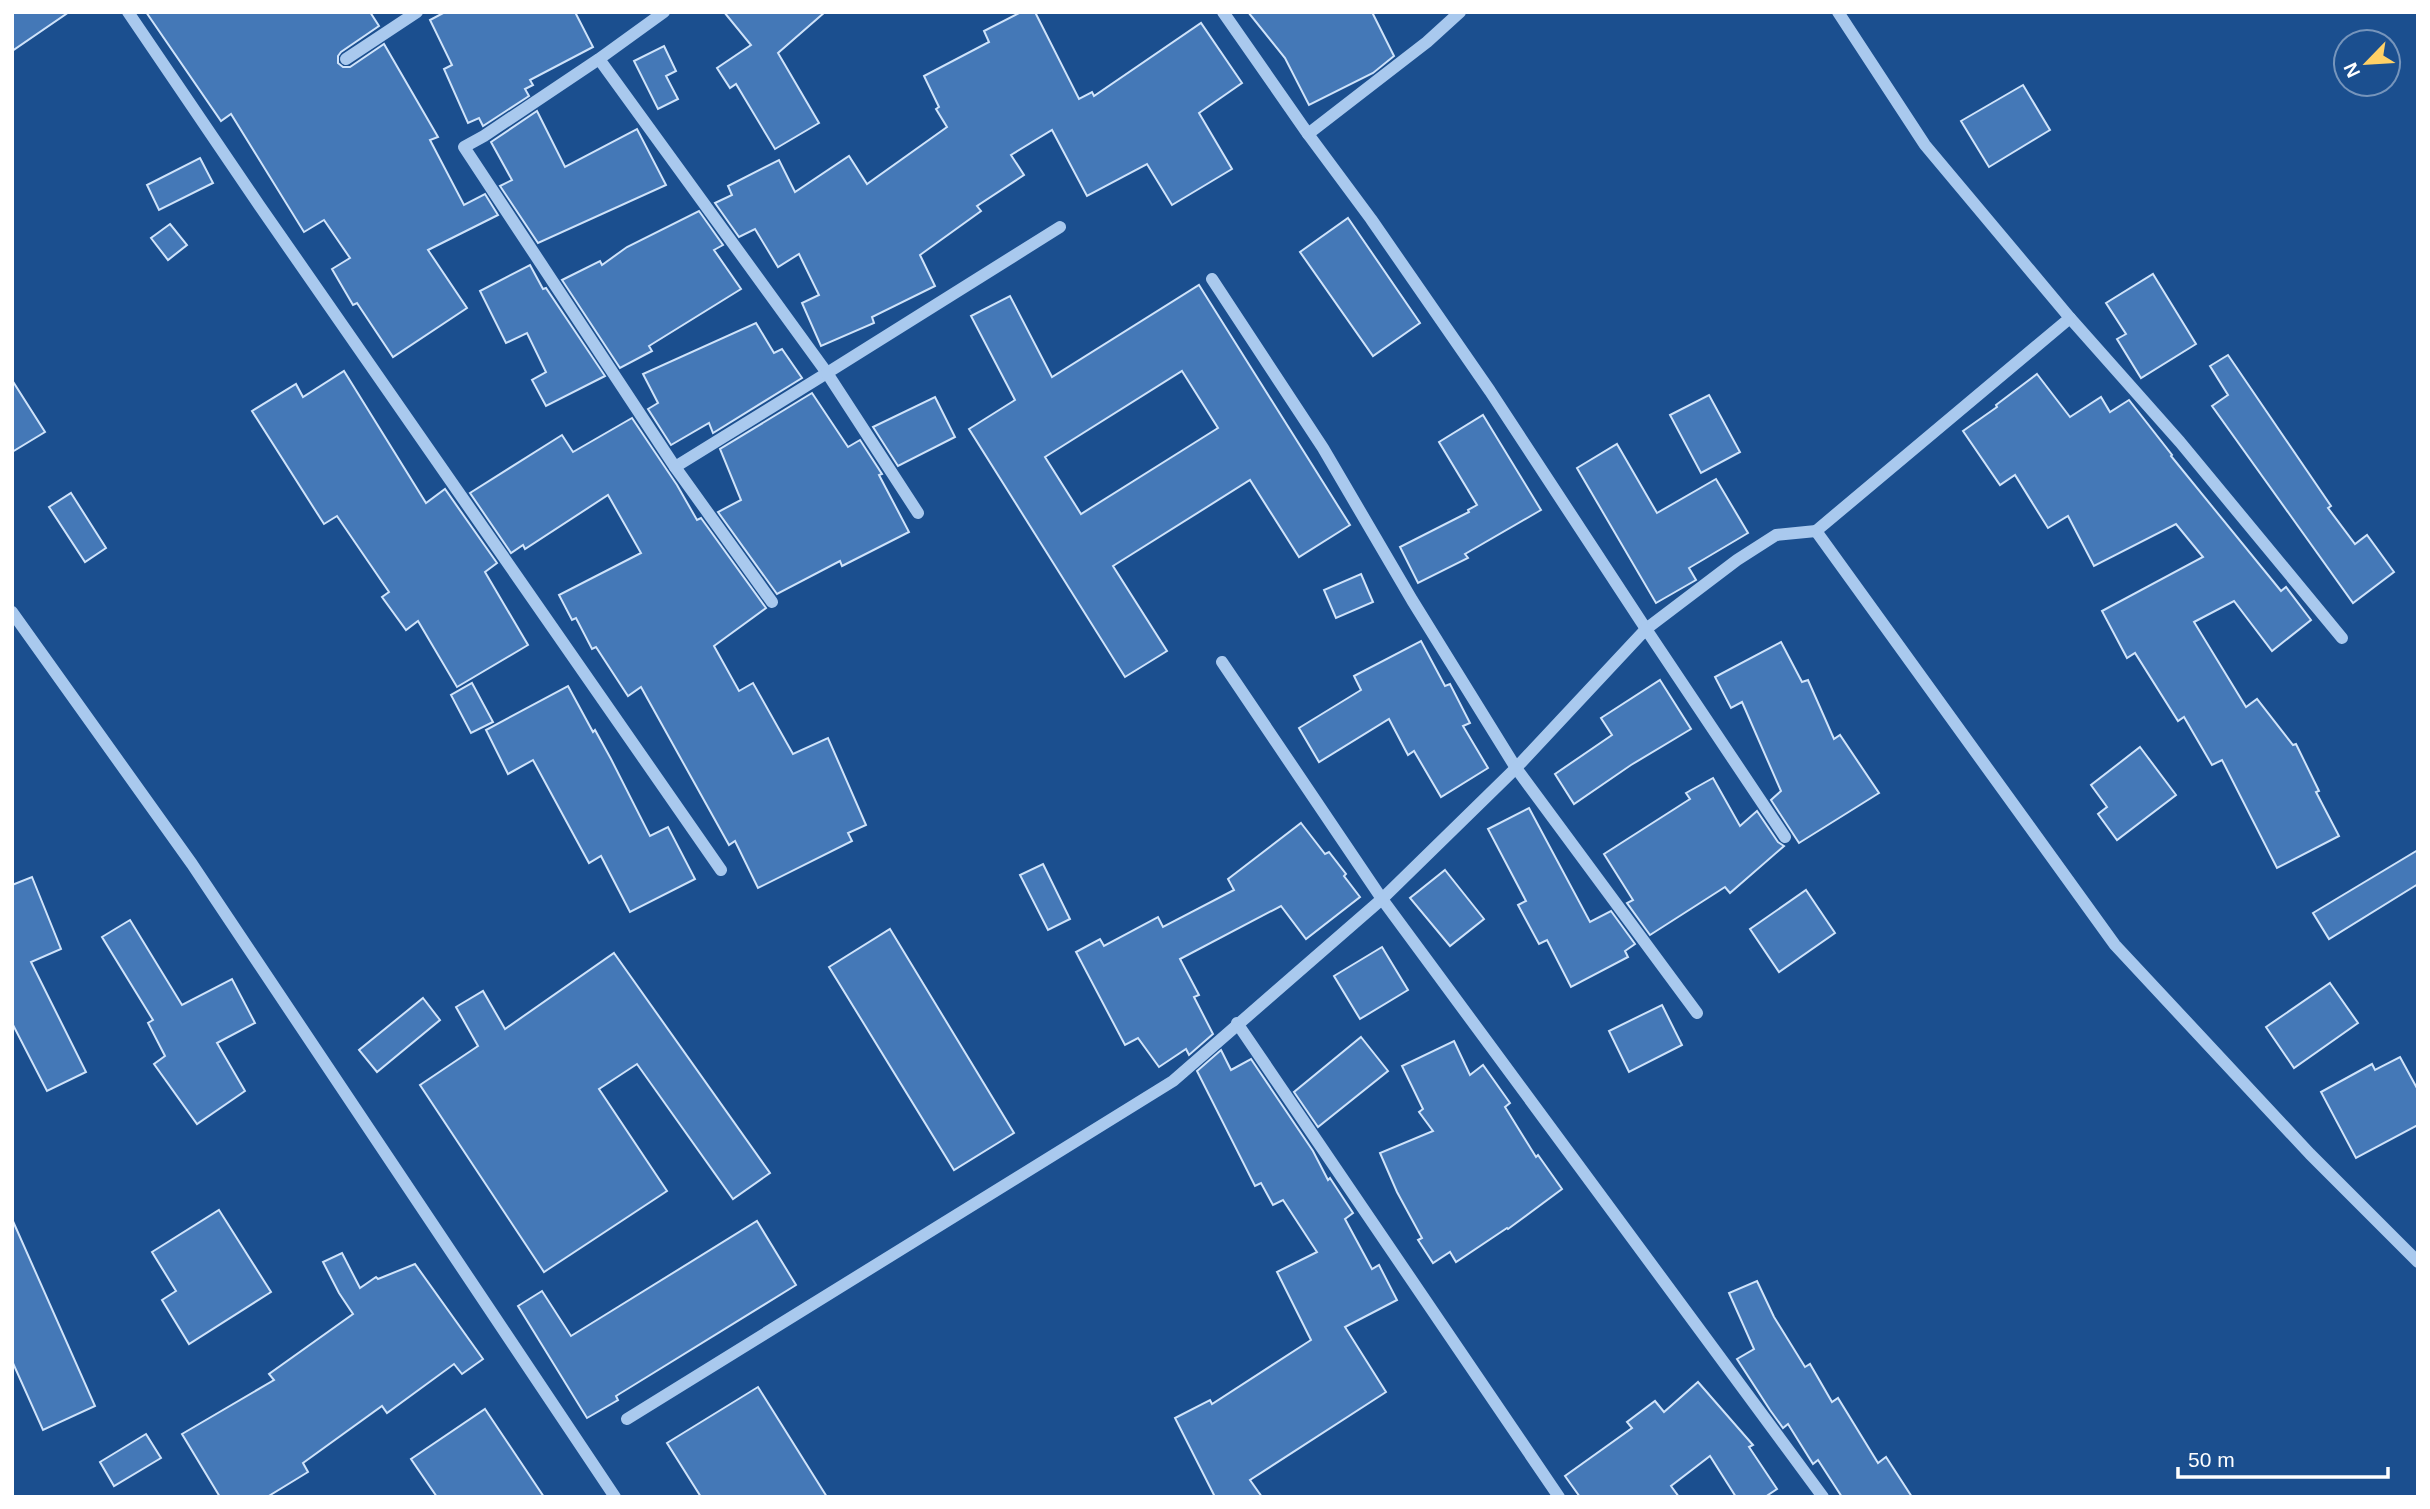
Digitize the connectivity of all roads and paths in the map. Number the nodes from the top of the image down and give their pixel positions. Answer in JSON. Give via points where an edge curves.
{"nodes":[{"id":1,"x":128,"y":12,"type":"edge"},
{"id":2,"x":417,"y":12,"type":"edge"},
{"id":3,"x":664,"y":12,"type":"edge"},
{"id":4,"x":1223,"y":12,"type":"edge"},
{"id":5,"x":1460,"y":12,"type":"edge"},
{"id":6,"x":1838,"y":12,"type":"edge"},
{"id":7,"x":346,"y":59,"type":"dead end"},
{"id":8,"x":599,"y":59,"type":"junction"},
{"id":9,"x":1308,"y":134,"type":"junction"},
{"id":10,"x":1060,"y":227,"type":"dead end"},
{"id":11,"x":1212,"y":279,"type":"dead end"},
{"id":12,"x":2070,"y":318,"type":"junction"},
{"id":13,"x":827,"y":373,"type":"junction"},
{"id":14,"x":674,"y":467,"type":"junction"},
{"id":15,"x":918,"y":513,"type":"dead end"},
{"id":16,"x":1816,"y":531,"type":"junction"},
{"id":17,"x":772,"y":602,"type":"dead end"},
{"id":18,"x":12,"y":612,"type":"edge"},
{"id":19,"x":1646,"y":629,"type":"junction"},
{"id":20,"x":2342,"y":638,"type":"dead end"},
{"id":21,"x":1222,"y":662,"type":"dead end"},
{"id":22,"x":1516,"y":768,"type":"junction"},
{"id":23,"x":1785,"y":837,"type":"dead end"},
{"id":24,"x":721,"y":870,"type":"dead end"},
{"id":25,"x":1382,"y":899,"type":"junction"},
{"id":26,"x":1697,"y":1013,"type":"dead end"},
{"id":27,"x":1237,"y":1023,"type":"junction"},
{"id":28,"x":2417,"y":1259,"type":"edge"},
{"id":29,"x":627,"y":1419,"type":"dead end"},
{"id":30,"x":615,"y":1497,"type":"edge"},
{"id":31,"x":1559,"y":1497,"type":"edge"},
{"id":32,"x":1823,"y":1497,"type":"edge"}],
"edges":[{"from":1,"to":24,"type":"street"},
{"from":2,"to":7,"type":"street"},
{"from":3,"to":8,"type":"street"},
{"from":4,"to":9,"type":"street"},
{"from":5,"to":9,"type":"street"},
{"from":6,"to":12,"type":"street","via":[[1926,145]]},
{"from":8,"to":13,"type":"street"},
{"from":8,"to":14,"type":"street","via":[[464,146]]},
{"from":9,"to":19,"type":"street","via":[[1483,380]]},
{"from":10,"to":13,"type":"street"},
{"from":11,"to":22,"type":"street","via":[[1323,448]]},
{"from":12,"to":16,"type":"street"},
{"from":12,"to":20,"type":"street","via":[[2180,442]]},
{"from":13,"to":14,"type":"street"},
{"from":13,"to":15,"type":"street"},
{"from":14,"to":17,"type":"street"},
{"from":16,"to":19,"type":"street","via":[[1776,535]]},
{"from":16,"to":28,"type":"street","via":[[2115,945],[2310,1154]]},
{"from":18,"to":30,"type":"street","via":[[192,864]]},
{"from":19,"to":22,"type":"street"},
{"from":19,"to":23,"type":"street"},
{"from":21,"to":25,"type":"street"},
{"from":22,"to":25,"type":"street"},
{"from":22,"to":26,"type":"street"},
{"from":25,"to":27,"type":"street"},
{"from":25,"to":32,"type":"street"},
{"from":27,"to":29,"type":"street","via":[[1173,1081]]},
{"from":27,"to":31,"type":"street"}]}
